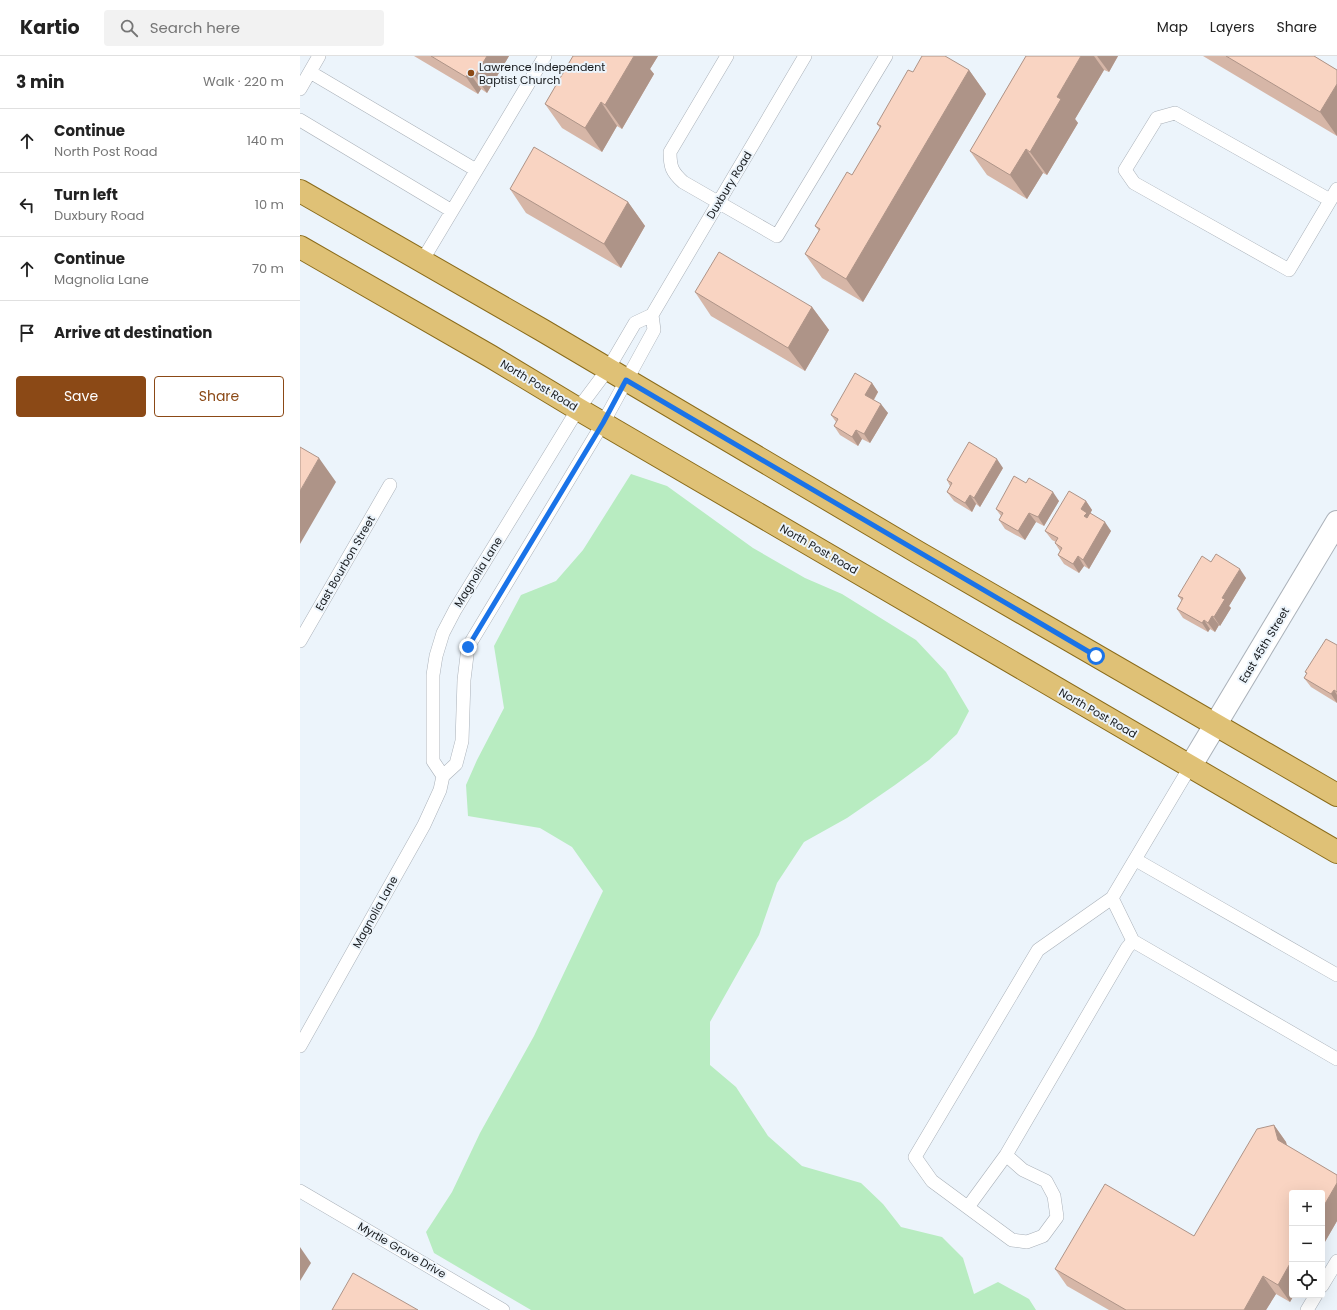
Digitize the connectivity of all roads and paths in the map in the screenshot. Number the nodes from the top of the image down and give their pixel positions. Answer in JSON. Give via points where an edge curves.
{"nodes":[{"id":1,"x":319,"y":56,"type":"edge"},
{"id":2,"x":545,"y":56,"type":"edge"},
{"id":3,"x":727,"y":56,"type":"edge"},
{"id":4,"x":805,"y":56,"type":"edge"},
{"id":5,"x":886,"y":56,"type":"edge"},
{"id":6,"x":310,"y":72,"type":"junction"},
{"id":7,"x":300,"y":89,"type":"edge"},
{"id":8,"x":301,"y":124,"type":"edge"},
{"id":9,"x":476,"y":170,"type":"junction"},
{"id":10,"x":1337,"y":189,"type":"edge"},
{"id":11,"x":300,"y":191,"type":"edge"},
{"id":12,"x":1330,"y":200,"type":"junction"},
{"id":13,"x":719,"y":203,"type":"junction"},
{"id":14,"x":452,"y":211,"type":"junction"},
{"id":15,"x":300,"y":247,"type":"edge"},
{"id":16,"x":422,"y":261,"type":"junction"},
{"id":17,"x":652,"y":315,"type":"junction"},
{"id":18,"x":617,"y":374,"type":"junction"},
{"id":19,"x":593,"y":388,"type":"joint"},
{"id":20,"x":615,"y":401,"type":"joint"},
{"id":21,"x":578,"y":409,"type":"junction"},
{"id":22,"x":603,"y":423,"type":"junction"},
{"id":23,"x":390,"y":484,"type":"dead end"},
{"id":24,"x":1337,"y":522,"type":"edge"},
{"id":25,"x":300,"y":641,"type":"edge"},
{"id":26,"x":1216,"y":725,"type":"junction"},
{"id":27,"x":1190,"y":767,"type":"junction"},
{"id":28,"x":443,"y":776,"type":"junction"},
{"id":29,"x":1337,"y":795,"type":"edge"},
{"id":30,"x":1337,"y":852,"type":"edge"},
{"id":31,"x":1136,"y":860,"type":"junction"},
{"id":32,"x":1112,"y":898,"type":"junction"},
{"id":33,"x":1133,"y":940,"type":"junction"},
{"id":34,"x":1337,"y":975,"type":"edge"},
{"id":35,"x":300,"y":1046,"type":"edge"},
{"id":36,"x":1337,"y":1059,"type":"edge"},
{"id":37,"x":1006,"y":1155,"type":"junction"},
{"id":38,"x":300,"y":1191,"type":"edge"},
{"id":39,"x":968,"y":1207,"type":"junction"},
{"id":40,"x":1337,"y":1261,"type":"edge"},
{"id":41,"x":1325,"y":1281,"type":"edge"},
{"id":42,"x":1314,"y":1298,"type":"edge"},
{"id":43,"x":503,"y":1310,"type":"edge"},
{"id":44,"x":1307,"y":1310,"type":"edge"}],
"edges":[{"from":1,"to":6,"type":"lane"},
{"from":2,"to":9,"type":"lane"},
{"from":3,"to":13,"type":"lane","via":[[670,152],[670,163],[675,174],[683,182]]},
{"from":4,"to":13,"type":"lane","name":"Duxbury Road"},
{"from":5,"to":13,"type":"lane","via":[[777,236]]},
{"from":6,"to":7,"type":"lane"},
{"from":6,"to":9,"type":"lane"},
{"from":8,"to":14,"type":"lane"},
{"from":9,"to":14,"type":"lane"},
{"from":10,"to":12,"type":"lane"},
{"from":11,"to":16,"type":"main road"},
{"from":12,"to":12,"type":"lane","via":[[1289,270],[1134,183],[1126,170],[1158,118],[1175,113]]},
{"from":13,"to":17,"type":"lane","name":"Duxbury Road"},
{"from":14,"to":16,"type":"lane"},
{"from":15,"to":21,"type":"main road","name":"North Post Road"},
{"from":16,"to":18,"type":"main road"},
{"from":17,"to":18,"type":"lane","name":"Duxbury Road","via":[[654,330]]},
{"from":17,"to":18,"type":"lane","name":"Duxbury Road","via":[[635,323]]},
{"from":18,"to":19,"type":"lane","name":"Duxbury Road"},
{"from":18,"to":20,"type":"lane","name":"Duxbury Road"},
{"from":18,"to":26,"type":"main road"},
{"from":19,"to":21,"type":"lane","name":"Magnolia Lane"},
{"from":20,"to":22,"type":"lane","name":"Magnolia Lane"},
{"from":21,"to":22,"type":"main road","name":"North Post Road"},
{"from":21,"to":28,"type":"lane","name":"Magnolia Lane","via":[[443,633],[433,675],[432,761]]},
{"from":22,"to":27,"type":"main road","name":"North Post Road"},
{"from":22,"to":28,"type":"lane","name":"Magnolia Lane","via":[[468,647],[462,741],[456,764]]},
{"from":23,"to":25,"type":"lane","name":"East Bourbon Street"},
{"from":24,"to":26,"type":"street","name":"East 45th Street"},
{"from":26,"to":27,"type":"street","name":"East 45th Street"},
{"from":26,"to":29,"type":"main road"},
{"from":27,"to":30,"type":"main road","name":"North Post Road"},
{"from":27,"to":31,"type":"lane"},
{"from":28,"to":35,"type":"lane","name":"Magnolia Lane","via":[[440,790],[424,825]]},
{"from":31,"to":32,"type":"lane"},
{"from":31,"to":34,"type":"lane"},
{"from":32,"to":33,"type":"lane"},
{"from":32,"to":39,"type":"lane","via":[[1038,950],[915,1157],[932,1182]]},
{"from":33,"to":36,"type":"lane"},
{"from":33,"to":37,"type":"lane"},
{"from":37,"to":39,"type":"lane"},
{"from":37,"to":39,"type":"lane","via":[[1023,1170],[1046,1181],[1054,1196],[1057,1217],[1043,1236],[1027,1242],[1012,1240]]},
{"from":38,"to":43,"type":"lane","name":"Myrtle Grove Drive"},
{"from":40,"to":41,"type":"lane"},
{"from":42,"to":44,"type":"lane"}]}
